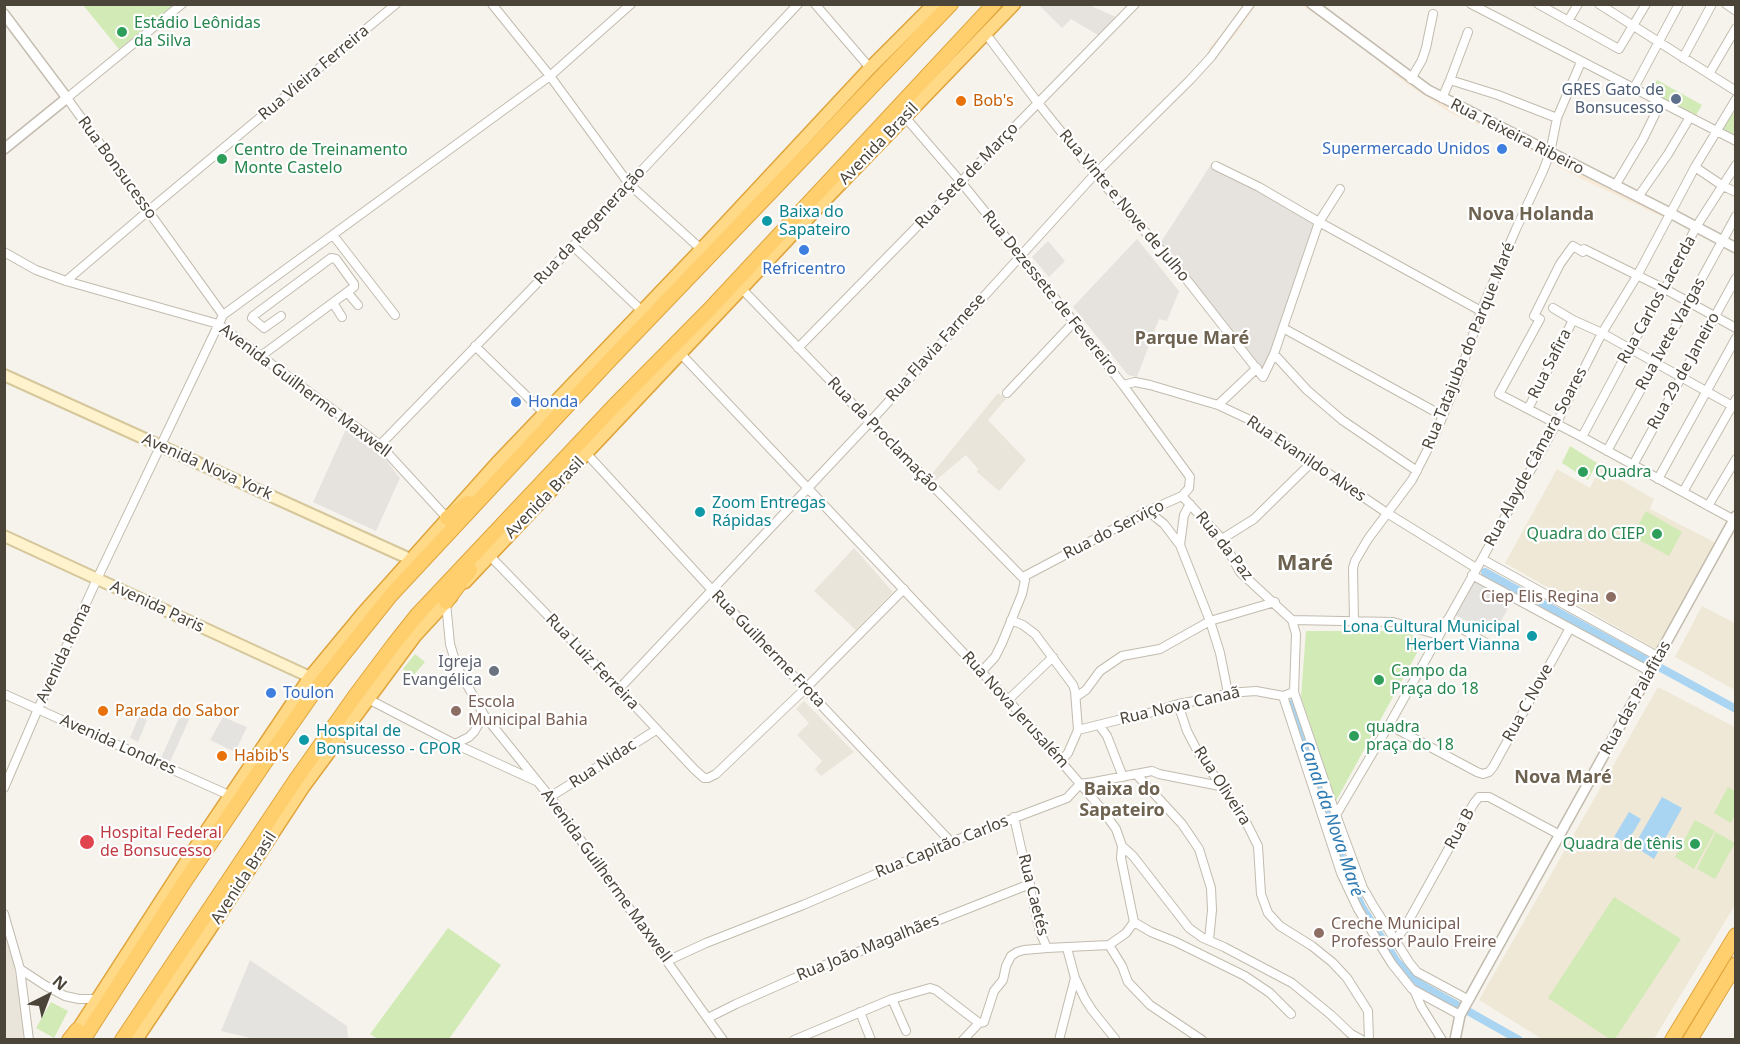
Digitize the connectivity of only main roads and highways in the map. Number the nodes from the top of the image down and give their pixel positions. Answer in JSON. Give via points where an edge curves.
{"nodes":[{"id":1,"x":934,"y":4,"type":"edge"},
{"id":2,"x":942,"y":4,"type":"edge"},
{"id":3,"x":951,"y":4,"type":"edge"},
{"id":4,"x":994,"y":4,"type":"edge"},
{"id":5,"x":1007,"y":4,"type":"edge"},
{"id":6,"x":1014,"y":4,"type":"edge"},
{"id":7,"x":971,"y":29,"type":"junction"},
{"id":8,"x":798,"y":163,"type":"junction"},
{"id":9,"x":4,"y":375,"type":"edge"},
{"id":10,"x":532,"y":442,"type":"junction"},
{"id":11,"x":518,"y":508,"type":"junction"},
{"id":12,"x":447,"y":518,"type":"junction"},
{"id":13,"x":4,"y":536,"type":"edge"},
{"id":14,"x":410,"y":559,"type":"junction"},
{"id":15,"x":446,"y":602,"type":"junction"},
{"id":16,"x":310,"y":677,"type":"junction"},
{"id":17,"x":1736,"y":935,"type":"edge"},
{"id":18,"x":1736,"y":964,"type":"edge"},
{"id":19,"x":1705,"y":984,"type":"junction"},
{"id":20,"x":75,"y":1037,"type":"edge"},
{"id":21,"x":122,"y":1040,"type":"edge"},
{"id":22,"x":136,"y":1040,"type":"edge"},
{"id":23,"x":1664,"y":1040,"type":"edge"},
{"id":24,"x":1672,"y":1040,"type":"edge"},
{"id":25,"x":1690,"y":1040,"type":"edge"}],
"edges":[{"from":1,"to":12,"type":"highway"},
{"from":2,"to":8,"type":"highway","via":[[810,143]]},
{"from":3,"to":8,"type":"highway"},
{"from":4,"to":7,"type":"highway","name":"Avenida Brasil"},
{"from":5,"to":7,"type":"highway"},
{"from":6,"to":15,"type":"highway","name":"Avenida Brasil"},
{"from":7,"to":11,"type":"highway","name":"Avenida Brasil"},
{"from":8,"to":10,"type":"highway"},
{"from":9,"to":14,"type":"main road","name":"Avenida Nova York"},
{"from":10,"to":12,"type":"highway","via":[[465,506]]},
{"from":10,"to":20,"type":"highway","via":[[391,595],[319,685]]},
{"from":11,"to":15,"type":"highway"},
{"from":11,"to":21,"type":"highway","name":"Avenida Brasil","via":[[394,644],[291,786]]},
{"from":12,"to":14,"type":"highway"},
{"from":13,"to":16,"type":"main road","name":"Avenida Paris"},
{"from":14,"to":16,"type":"highway"},
{"from":15,"to":22,"type":"highway","name":"Avenida Brasil","via":[[415,636],[304,786]]},
{"from":16,"to":20,"type":"highway"},
{"from":17,"to":19,"type":"highway"},
{"from":18,"to":25,"type":"highway"},
{"from":19,"to":23,"type":"highway"},
{"from":19,"to":24,"type":"highway"}]}
